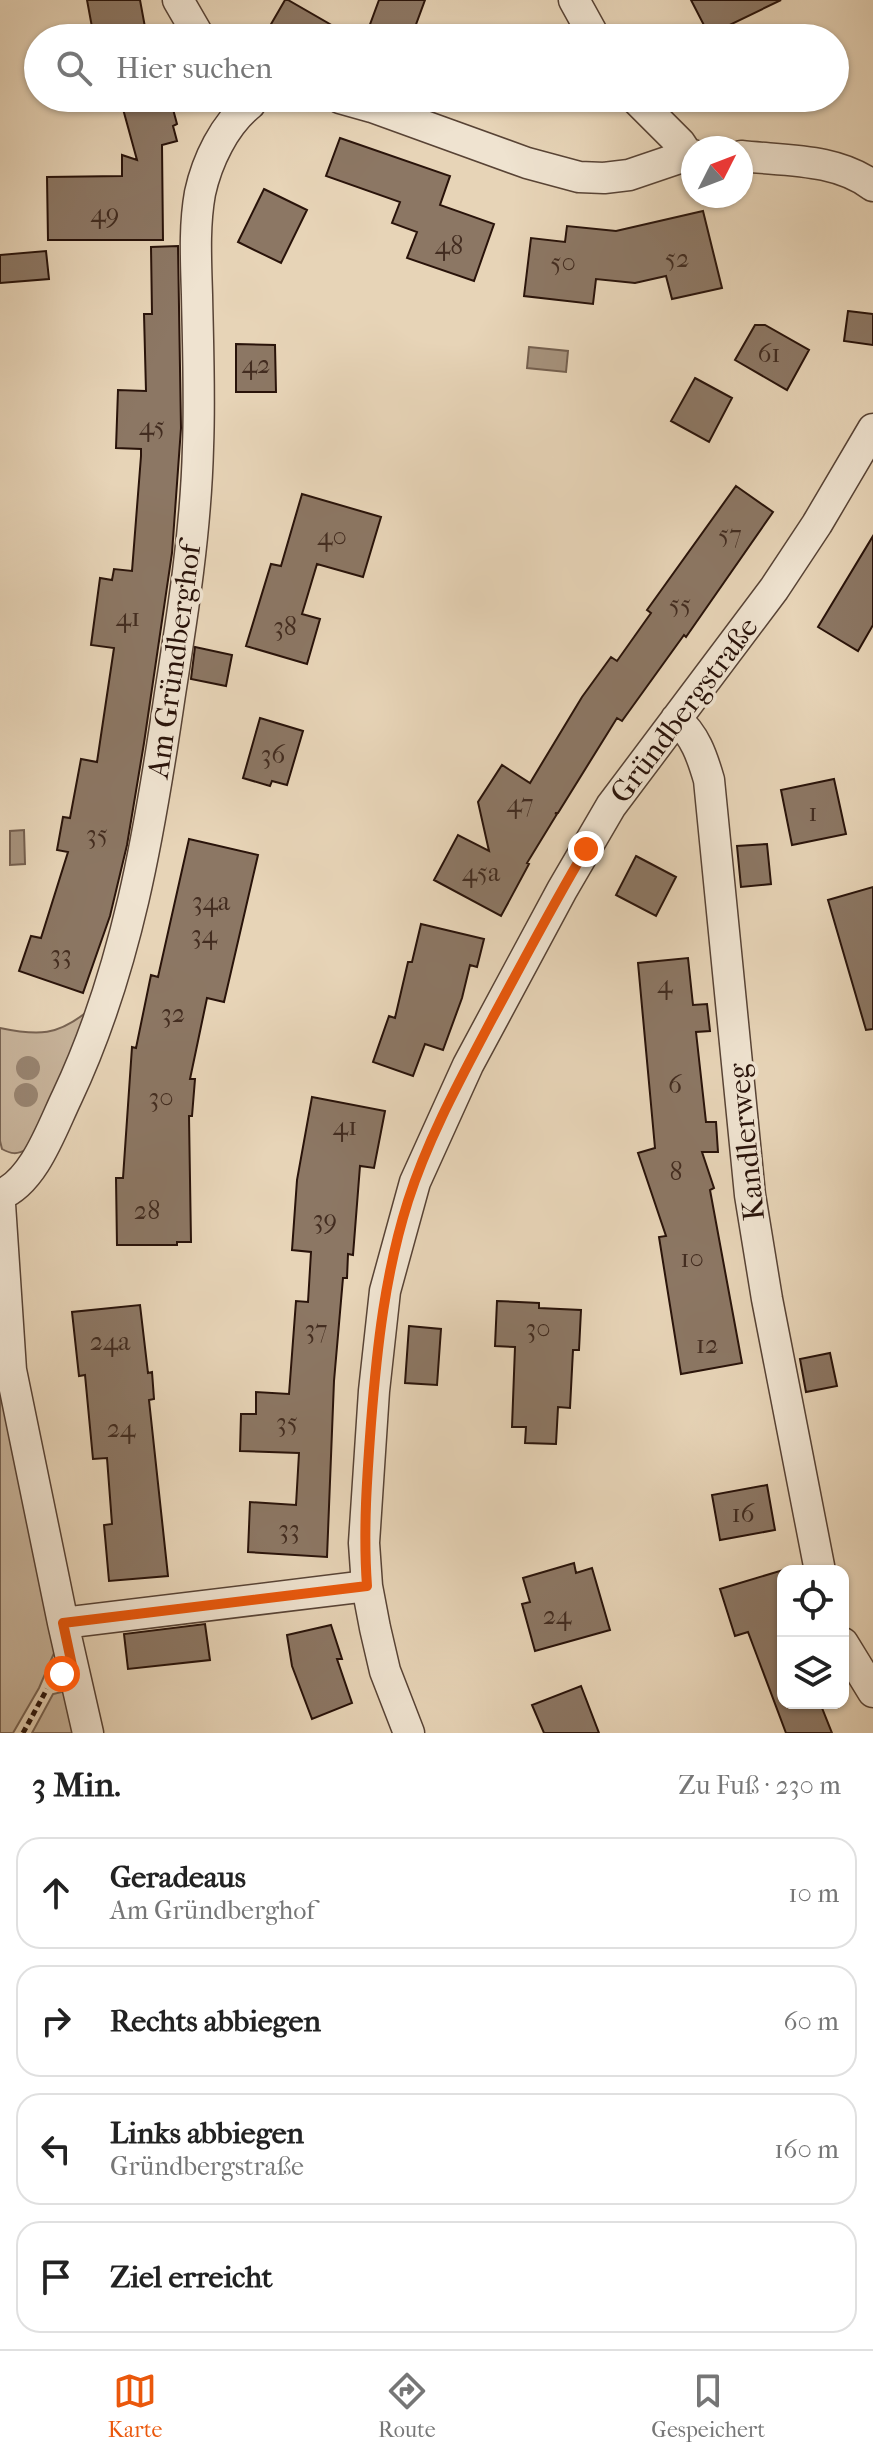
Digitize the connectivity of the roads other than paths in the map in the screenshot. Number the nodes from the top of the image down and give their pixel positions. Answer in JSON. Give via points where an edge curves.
{"nodes":[{"id":1,"x":178,"y":0,"type":"edge"},
{"id":2,"x":192,"y":24,"type":"edge"},
{"id":3,"x":243,"y":112,"type":"edge"},
{"id":4,"x":386,"y":112,"type":"edge"},
{"id":5,"x":649,"y":112,"type":"edge"},
{"id":6,"x":681,"y":144,"type":"edge"},
{"id":7,"x":753,"y":157,"type":"edge"},
{"id":8,"x":681,"y":158,"type":"edge"},
{"id":9,"x":873,"y":186,"type":"edge"},
{"id":10,"x":873,"y":429,"type":"edge"},
{"id":11,"x":676,"y":719,"type":"junction"},
{"id":12,"x":0,"y":1195,"type":"edge"},
{"id":13,"x":0,"y":1204,"type":"edge"},
{"id":14,"x":819,"y":1565,"type":"edge"},
{"id":15,"x":367,"y":1586,"type":"junction"},
{"id":16,"x":63,"y":1623,"type":"junction"},
{"id":17,"x":849,"y":1653,"type":"edge"},
{"id":18,"x":873,"y":1692,"type":"edge"},
{"id":19,"x":88,"y":1733,"type":"edge"},
{"id":20,"x":409,"y":1733,"type":"edge"}],
"edges":[{"from":1,"to":2,"type":"street"},
{"from":3,"to":12,"type":"street","name":"Am Gründberghof","via":[[208,166],[198,210],[198,445],[190,561],[131,914],[71,1089],[38,1157],[18,1184]]},
{"from":4,"to":8,"type":"street","via":[[579,177],[629,175]]},
{"from":5,"to":6,"type":"street"},
{"from":7,"to":9,"type":"street","via":[[830,166]]},
{"from":10,"to":11,"type":"street","name":"Gründbergstraße","via":[[774,589]]},
{"from":11,"to":14,"type":"street","name":"Kandlerweg","via":[[693,737],[709,780],[750,1195]]},
{"from":11,"to":15,"type":"street","name":"Gründbergstraße","via":[[621,791],[562,890],[468,1065],[415,1182],[383,1305],[366,1493]]},
{"from":13,"to":16,"type":"street","via":[[11,1370]]},
{"from":15,"to":16,"type":"street"},
{"from":15,"to":20,"type":"street","name":"Gründbergstraße","via":[[385,1671]]},
{"from":16,"to":19,"type":"street"},
{"from":17,"to":18,"type":"street"}]}
